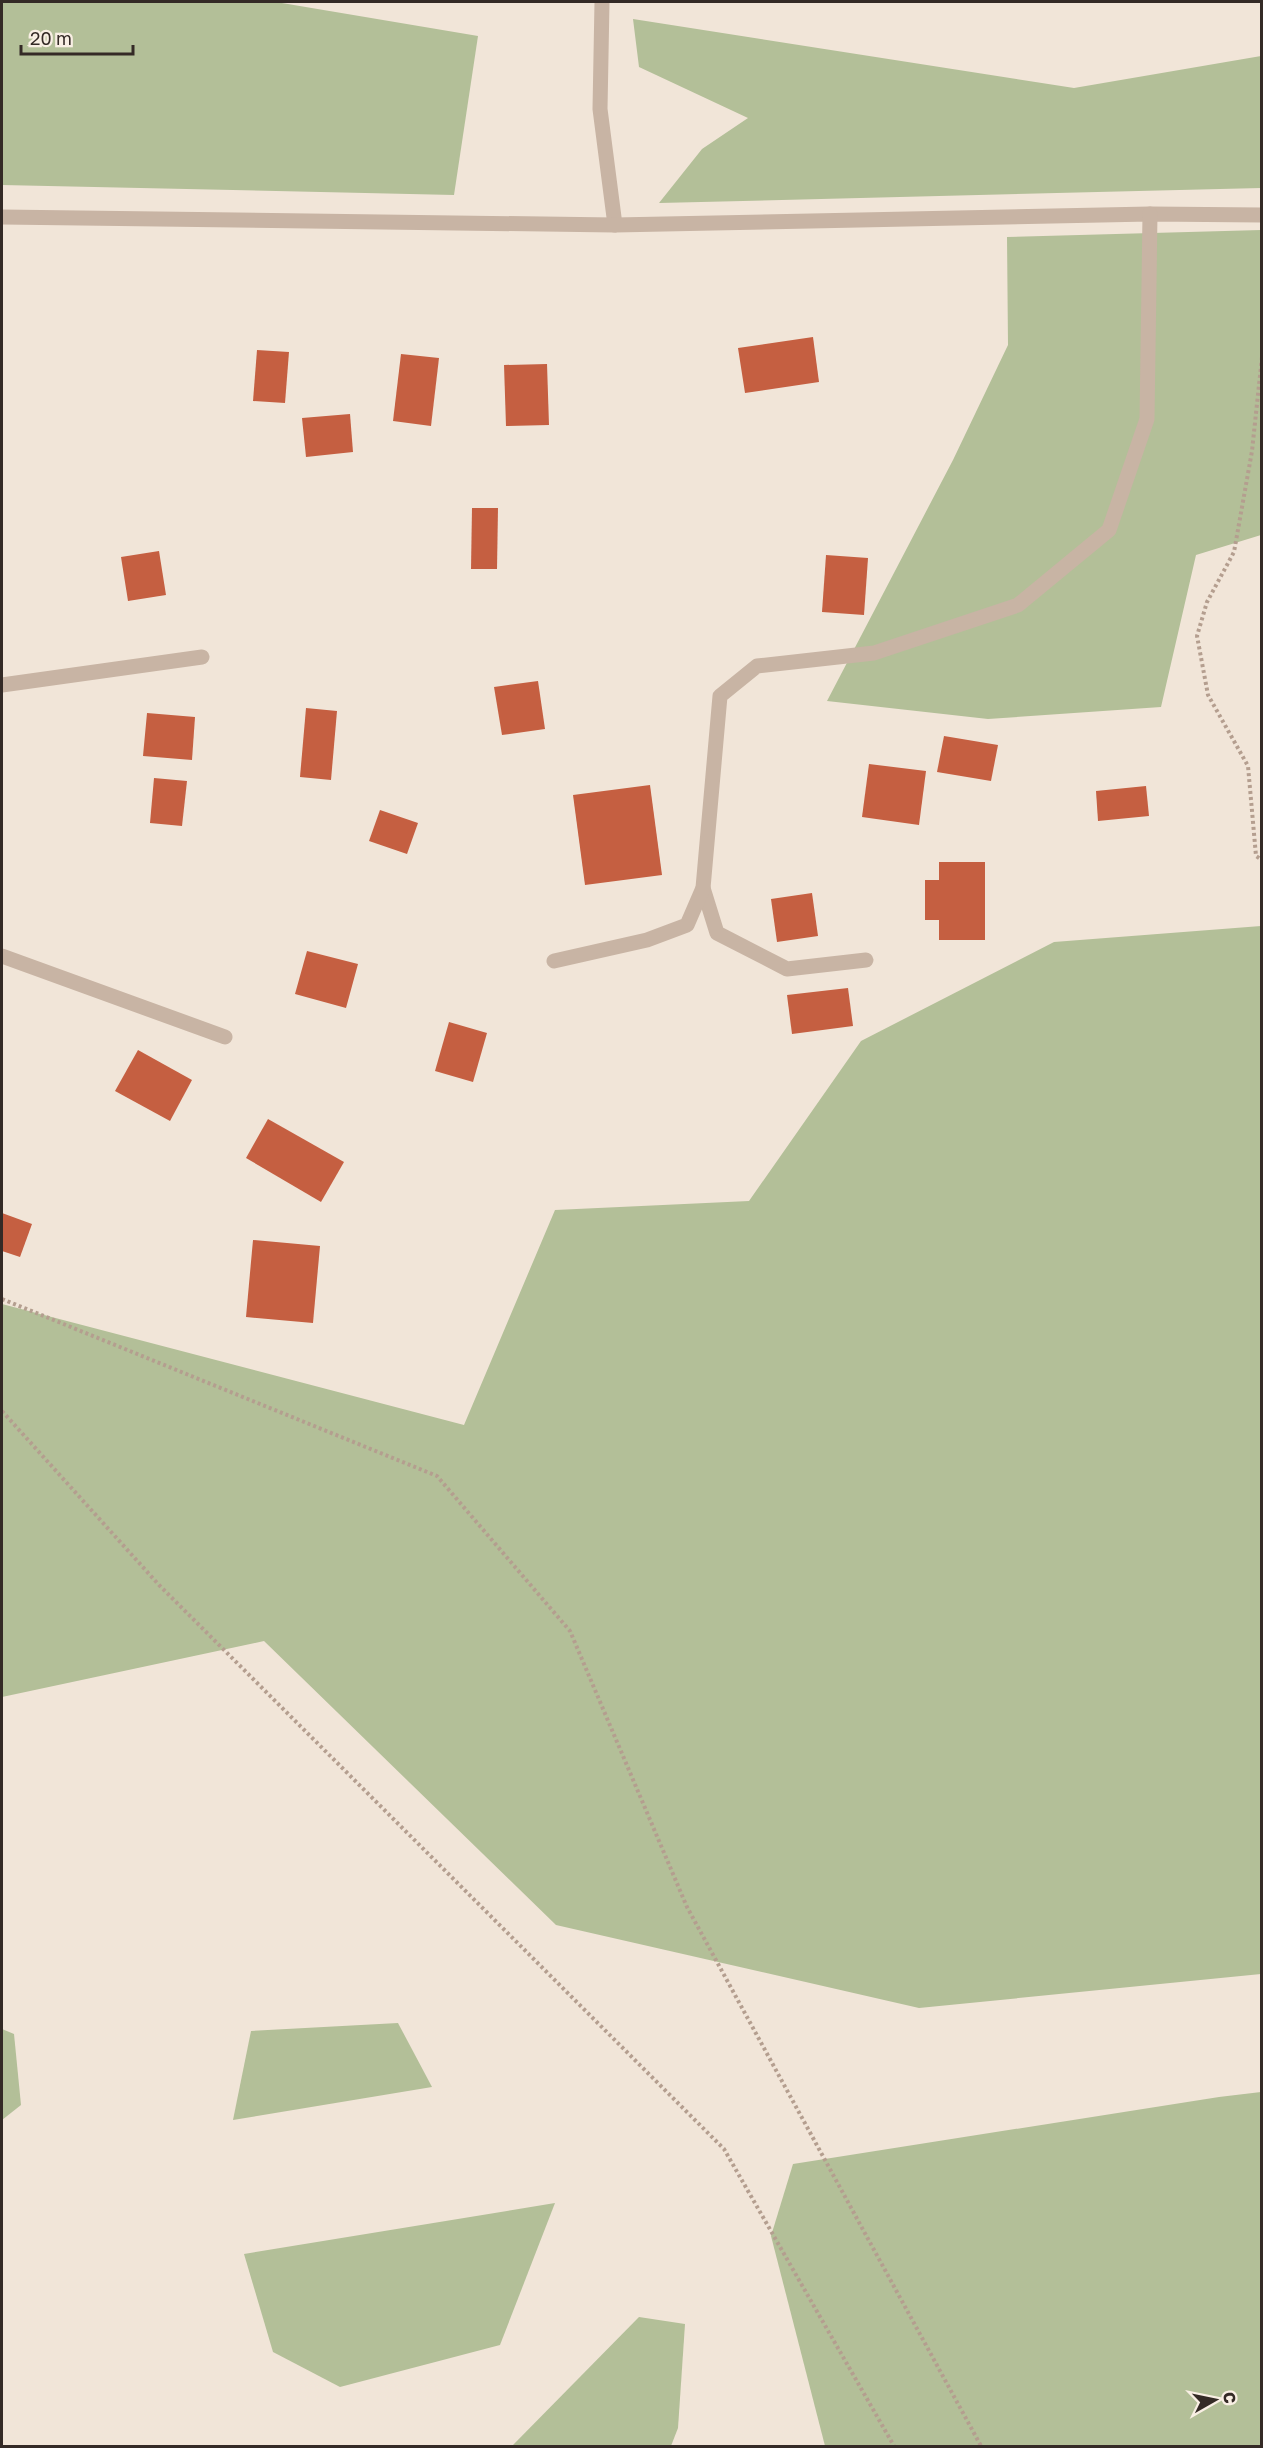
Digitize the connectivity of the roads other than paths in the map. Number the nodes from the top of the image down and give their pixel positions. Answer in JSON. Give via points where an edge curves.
{"nodes":[{"id":1,"x":602,"y":2,"type":"edge"},
{"id":2,"x":1150,"y":214,"type":"junction"},
{"id":3,"x":1262,"y":215,"type":"edge"},
{"id":4,"x":2,"y":217,"type":"edge"},
{"id":5,"x":615,"y":225,"type":"junction"},
{"id":6,"x":202,"y":657,"type":"dead end"},
{"id":7,"x":2,"y":685,"type":"edge"},
{"id":8,"x":703,"y":888,"type":"junction"},
{"id":9,"x":2,"y":956,"type":"edge"},
{"id":10,"x":866,"y":960,"type":"dead end"},
{"id":11,"x":554,"y":961,"type":"dead end"},
{"id":12,"x":225,"y":1037,"type":"dead end"}],
"edges":[{"from":1,"to":5,"type":"street","via":[[600,109]]},
{"from":2,"to":3,"type":"street"},
{"from":2,"to":5,"type":"street"},
{"from":2,"to":8,"type":"street","via":[[1147,419],[1109,530],[1018,605],[874,653],[758,666],[720,696]]},
{"from":4,"to":5,"type":"street"},
{"from":6,"to":7,"type":"street"},
{"from":8,"to":10,"type":"street","via":[[717,933],[787,969]]},
{"from":8,"to":11,"type":"street","via":[[687,925],[648,940]]},
{"from":9,"to":12,"type":"street"}]}
